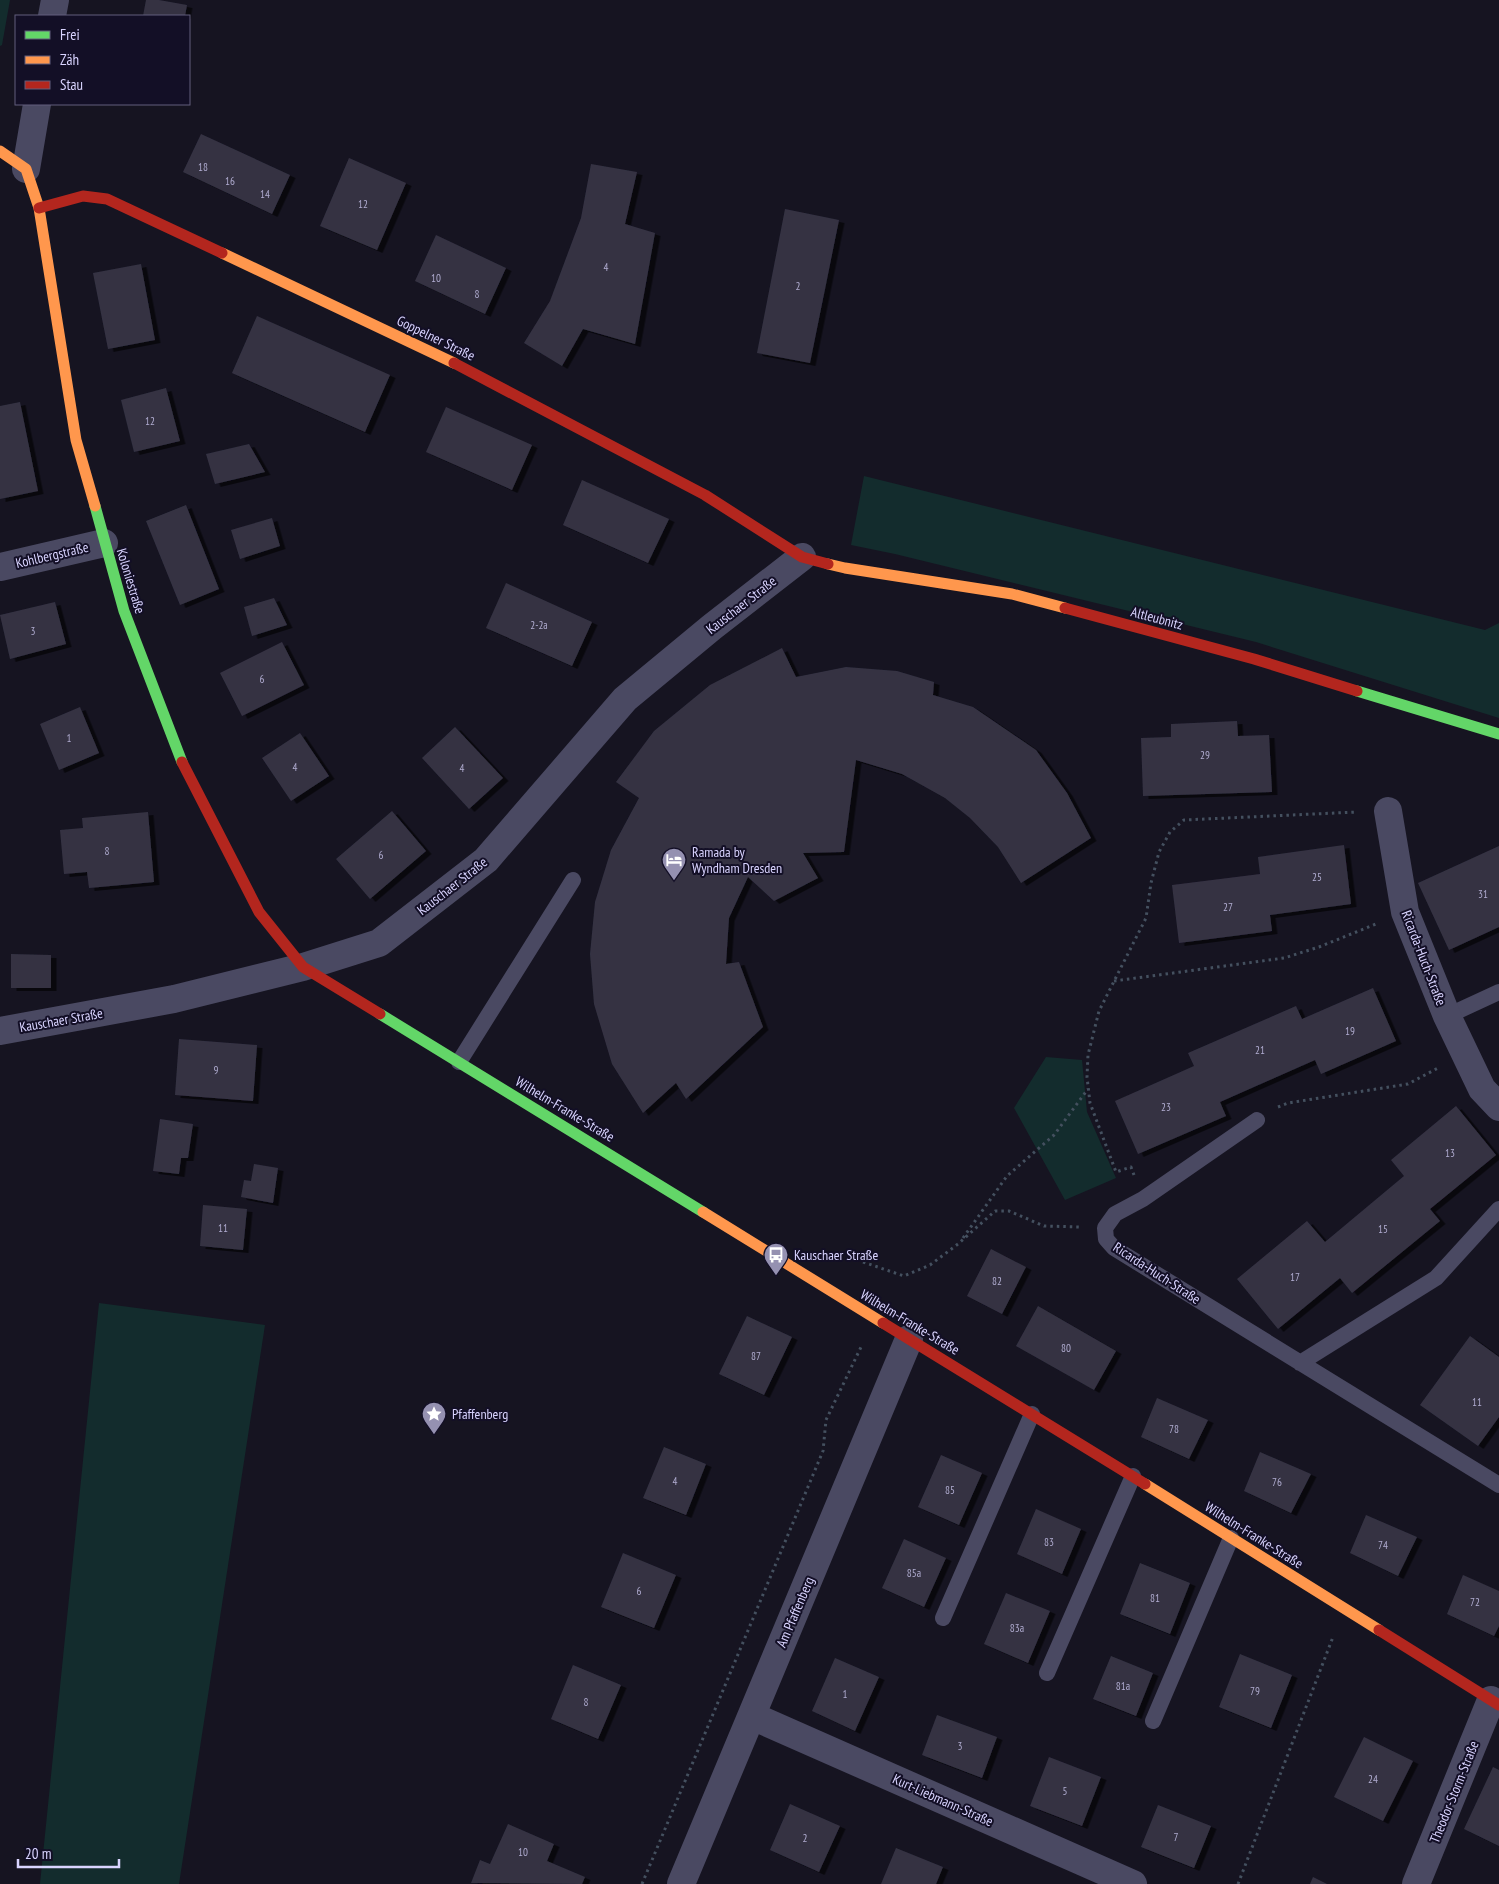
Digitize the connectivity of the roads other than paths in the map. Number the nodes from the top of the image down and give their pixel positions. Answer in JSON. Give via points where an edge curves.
{"nodes":[{"id":1,"x":55,"y":0,"type":"edge"},
{"id":2,"x":52,"y":15,"type":"edge"},
{"id":3,"x":37,"y":105,"type":"edge"},
{"id":4,"x":0,"y":151,"type":"edge"},
{"id":5,"x":26,"y":169,"type":"junction"},
{"id":6,"x":39,"y":208,"type":"junction"},
{"id":7,"x":104,"y":543,"type":"junction"},
{"id":8,"x":802,"y":557,"type":"junction"},
{"id":9,"x":0,"y":567,"type":"edge"},
{"id":10,"x":1499,"y":734,"type":"edge"},
{"id":11,"x":1388,"y":811,"type":"road end"},
{"id":12,"x":573,"y":880,"type":"dead end"},
{"id":13,"x":303,"y":967,"type":"junction"},
{"id":14,"x":1499,"y":992,"type":"edge"},
{"id":15,"x":1447,"y":1016,"type":"junction"},
{"id":16,"x":0,"y":1031,"type":"edge"},
{"id":17,"x":459,"y":1062,"type":"junction"},
{"id":18,"x":1499,"y":1107,"type":"edge"},
{"id":19,"x":1257,"y":1120,"type":"dead end"},
{"id":20,"x":1499,"y":1209,"type":"edge"},
{"id":21,"x":909,"y":1339,"type":"junction"},
{"id":22,"x":1300,"y":1363,"type":"junction"},
{"id":23,"x":1032,"y":1414,"type":"junction"},
{"id":24,"x":1133,"y":1476,"type":"junction"},
{"id":25,"x":1497,"y":1480,"type":"edge"},
{"id":26,"x":1231,"y":1538,"type":"junction"},
{"id":27,"x":943,"y":1618,"type":"dead end"},
{"id":28,"x":1046,"y":1673,"type":"dead end"},
{"id":29,"x":1495,"y":1703,"type":"edge"},
{"id":30,"x":752,"y":1716,"type":"junction"},
{"id":31,"x":1153,"y":1721,"type":"dead end"},
{"id":32,"x":681,"y":1884,"type":"edge"},
{"id":33,"x":1133,"y":1884,"type":"edge"},
{"id":34,"x":1416,"y":1884,"type":"edge"}],
"edges":[{"from":1,"to":2,"type":"street"},
{"from":3,"to":5,"type":"street"},
{"from":4,"to":5,"type":"street"},
{"from":5,"to":6,"type":"street","name":"Koloniestraße"},
{"from":6,"to":7,"type":"street","name":"Koloniestraße","via":[[76,440]]},
{"from":6,"to":8,"type":"street","name":"Goppelner Straße","via":[[83,196],[107,199],[439,355],[705,495]]},
{"from":7,"to":9,"type":"street","name":"Kohlbergstraße"},
{"from":7,"to":13,"type":"street","name":"Koloniestraße","via":[[124,611],[179,756],[259,912]]},
{"from":8,"to":10,"type":"street","name":"Altleubnitz","via":[[845,568],[1012,594],[1254,659]]},
{"from":8,"to":13,"type":"street","name":"Kauschaer Straße","via":[[625,699],[486,860],[379,943]]},
{"from":11,"to":15,"type":"street","name":"Ricarda-Huch-Straße","via":[[1405,912]]},
{"from":12,"to":17,"type":"lane"},
{"from":13,"to":16,"type":"street","name":"Kauschaer Straße","via":[[174,999]]},
{"from":13,"to":17,"type":"street","name":"Wilhelm-Franke-Straße"},
{"from":14,"to":15,"type":"lane","name":"Ricarda-Huch-Straße"},
{"from":15,"to":18,"type":"street","name":"Ricarda-Huch-Straße","via":[[1482,1088]]},
{"from":17,"to":21,"type":"street","name":"Wilhelm-Franke-Straße"},
{"from":19,"to":22,"type":"lane","name":"Ricarda-Huch-Straße","via":[[1143,1199],[1115,1214],[1105,1228],[1106,1239],[1114,1248]]},
{"from":20,"to":22,"type":"lane","via":[[1436,1278]]},
{"from":21,"to":23,"type":"street","name":"Wilhelm-Franke-Straße"},
{"from":21,"to":30,"type":"street","name":"Am Pfaffenberg"},
{"from":22,"to":25,"type":"lane","name":"Ricarda-Huch-Straße"},
{"from":23,"to":24,"type":"street","name":"Wilhelm-Franke-Straße"},
{"from":23,"to":27,"type":"lane"},
{"from":24,"to":26,"type":"street","name":"Wilhelm-Franke-Straße"},
{"from":24,"to":28,"type":"lane"},
{"from":26,"to":29,"type":"street","name":"Wilhelm-Franke-Straße"},
{"from":26,"to":31,"type":"lane"},
{"from":29,"to":34,"type":"street","name":"Theodor-Storm-Straße"},
{"from":30,"to":32,"type":"street","name":"Am Pfaffenberg"},
{"from":30,"to":33,"type":"street","name":"Kurt-Liebmann-Straße"}]}
